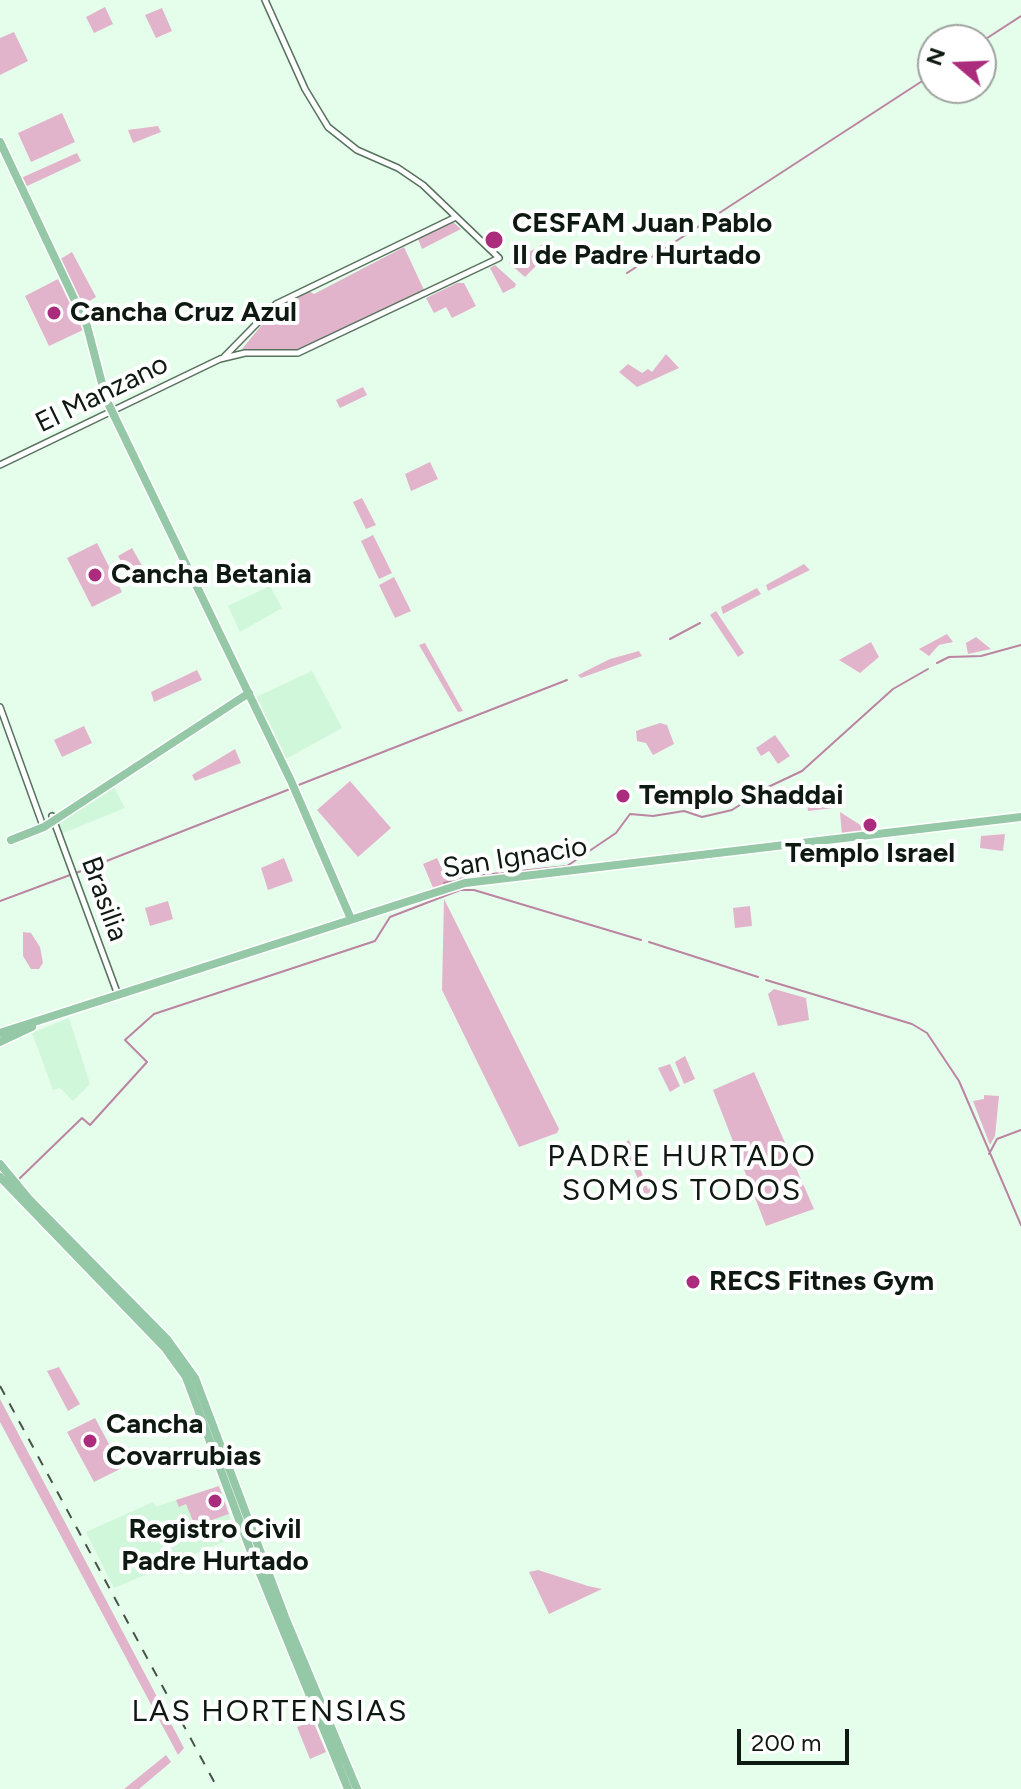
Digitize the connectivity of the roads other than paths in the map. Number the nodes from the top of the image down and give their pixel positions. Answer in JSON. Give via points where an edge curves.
{"nodes":[{"id":1,"x":265,"y":0,"type":"edge"},
{"id":2,"x":0,"y":142,"type":"edge"},
{"id":3,"x":456,"y":217,"type":"junction"},
{"id":4,"x":236,"y":347,"type":"junction"},
{"id":5,"x":240,"y":354,"type":"junction"},
{"id":6,"x":220,"y":359,"type":"junction"},
{"id":7,"x":113,"y":411,"type":"junction"},
{"id":8,"x":0,"y":465,"type":"edge"},
{"id":9,"x":249,"y":693,"type":"junction"},
{"id":10,"x":0,"y":707,"type":"edge"},
{"id":11,"x":1021,"y":817,"type":"edge"},
{"id":12,"x":53,"y":818,"type":"junction"},
{"id":13,"x":43,"y":825,"type":"junction"},
{"id":14,"x":0,"y":844,"type":"edge"},
{"id":15,"x":351,"y":919,"type":"junction"},
{"id":16,"x":118,"y":996,"type":"junction"},
{"id":17,"x":35,"y":1024,"type":"junction"},
{"id":18,"x":0,"y":1033,"type":"edge"},
{"id":19,"x":0,"y":1042,"type":"edge"},
{"id":20,"x":0,"y":1164,"type":"edge"},
{"id":21,"x":0,"y":1177,"type":"edge"},
{"id":22,"x":343,"y":1767,"type":"junction"},
{"id":23,"x":348,"y":1789,"type":"edge"},
{"id":24,"x":357,"y":1789,"type":"edge"}],
"edges":[{"from":1,"to":3,"type":"street","via":[[328,127],[357,150],[408,174]]},
{"from":2,"to":7,"type":"main road","via":[[87,326]]},
{"from":3,"to":4,"type":"street","name":"El Manzano","via":[[278,303]]},
{"from":3,"to":5,"type":"street","name":"El Manzano","via":[[499,258],[298,353]]},
{"from":4,"to":5,"type":"street"},
{"from":4,"to":6,"type":"street","name":"El Manzano"},
{"from":5,"to":6,"type":"street","name":"El Manzano"},
{"from":6,"to":7,"type":"street","name":"El Manzano"},
{"from":7,"to":8,"type":"street","name":"El Manzano"},
{"from":7,"to":9,"type":"main road"},
{"from":9,"to":12,"type":"main road"},
{"from":9,"to":15,"type":"main road"},
{"from":10,"to":13,"type":"street"},
{"from":11,"to":15,"type":"main road","name":"San Ignacio","via":[[471,881]]},
{"from":12,"to":13,"type":"main road"},
{"from":12,"to":16,"type":"street","name":"Brasilia"},
{"from":13,"to":14,"type":"main road"},
{"from":15,"to":16,"type":"main road","name":"San Ignacio"},
{"from":16,"to":17,"type":"main road","name":"San Ignacio"},
{"from":17,"to":18,"type":"main road"},
{"from":17,"to":19,"type":"main road"},
{"from":20,"to":22,"type":"main road","via":[[167,1339],[195,1378]]},
{"from":21,"to":22,"type":"main road","via":[[165,1348],[186,1377],[250,1549]]},
{"from":22,"to":23,"type":"main road"},
{"from":22,"to":24,"type":"main road"}]}
